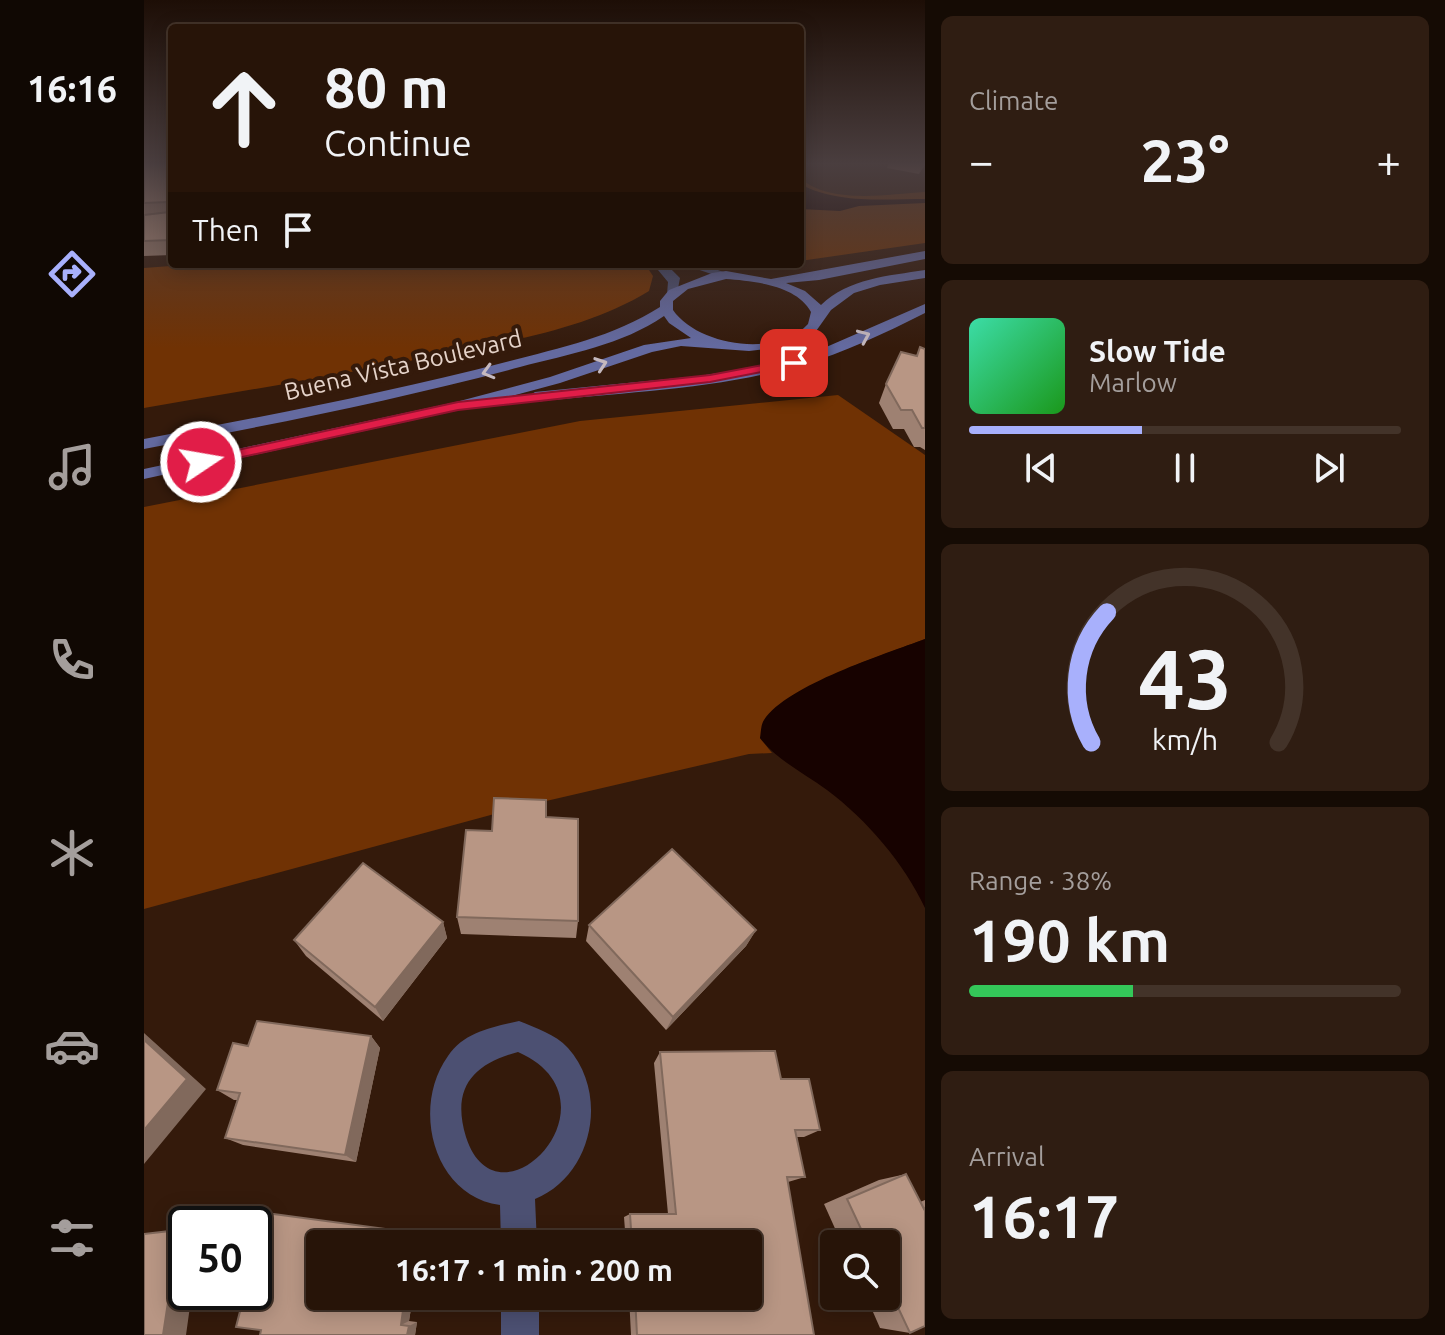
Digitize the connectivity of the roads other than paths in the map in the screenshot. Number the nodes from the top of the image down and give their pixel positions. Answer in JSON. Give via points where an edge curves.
{"nodes":[{"id":1,"x":925,"y":255,"type":"edge"},
{"id":2,"x":663,"y":268,"type":"edge"},
{"id":3,"x":702,"y":268,"type":"edge"},
{"id":4,"x":925,"y":274,"type":"edge"},
{"id":5,"x":726,"y":275,"type":"junction"},
{"id":6,"x":766,"y":280,"type":"junction"},
{"id":7,"x":672,"y":291,"type":"junction"},
{"id":8,"x":925,"y":308,"type":"edge"},
{"id":9,"x":666,"y":309,"type":"junction"},
{"id":10,"x":818,"y":320,"type":"junction"},
{"id":11,"x":716,"y":342,"type":"junction"},
{"id":12,"x":458,"y":406,"type":"junction"},
{"id":13,"x":144,"y":444,"type":"edge"},
{"id":14,"x":144,"y":474,"type":"edge"},
{"id":15,"x":517,"y":1189,"type":"junction"},
{"id":16,"x":518,"y":1230,"type":"edge"},
{"id":17,"x":520,"y":1310,"type":"edge"},
{"id":18,"x":520,"y":1335,"type":"edge"}],
"edges":[{"from":1,"to":6,"type":"main road","via":[[819,276]]},
{"from":2,"to":7,"type":"street","via":[[675,281]]},
{"from":3,"to":5,"type":"street"},
{"from":4,"to":10,"type":"main road","via":[[842,292]]},
{"from":5,"to":6,"type":"main road"},
{"from":5,"to":7,"type":"main road","via":[[694,280]]},
{"from":6,"to":10,"type":"main road","via":[[798,292],[816,310]]},
{"from":7,"to":9,"type":"main road"},
{"from":12,"to":8,"type":"main road","one_way":true,"via":[[710,379],[794,363]]},
{"from":9,"to":11,"type":"main road","via":[[674,322]]},
{"from":9,"to":13,"type":"main road","name":"Buena Vista Boulevard","one_way":true,"via":[[646,324],[602,340],[435,386]]},
{"from":10,"to":11,"type":"main road","via":[[794,341],[771,346]]},
{"from":12,"to":11,"type":"main road","name":"Buena Vista Boulevard","one_way":true,"via":[[649,348]]},
{"from":12,"to":14,"type":"main road","name":"Buena Vista Boulevard"},
{"from":15,"to":15,"type":"street","via":[[493,1188],[472,1177],[455,1158],[445,1133],[450,1082],[462,1061],[499,1037],[519,1036],[555,1055],[575,1096],[576,1121],[557,1166],[539,1181]]},
{"from":15,"to":16,"type":"street"},
{"from":17,"to":18,"type":"street"}]}
